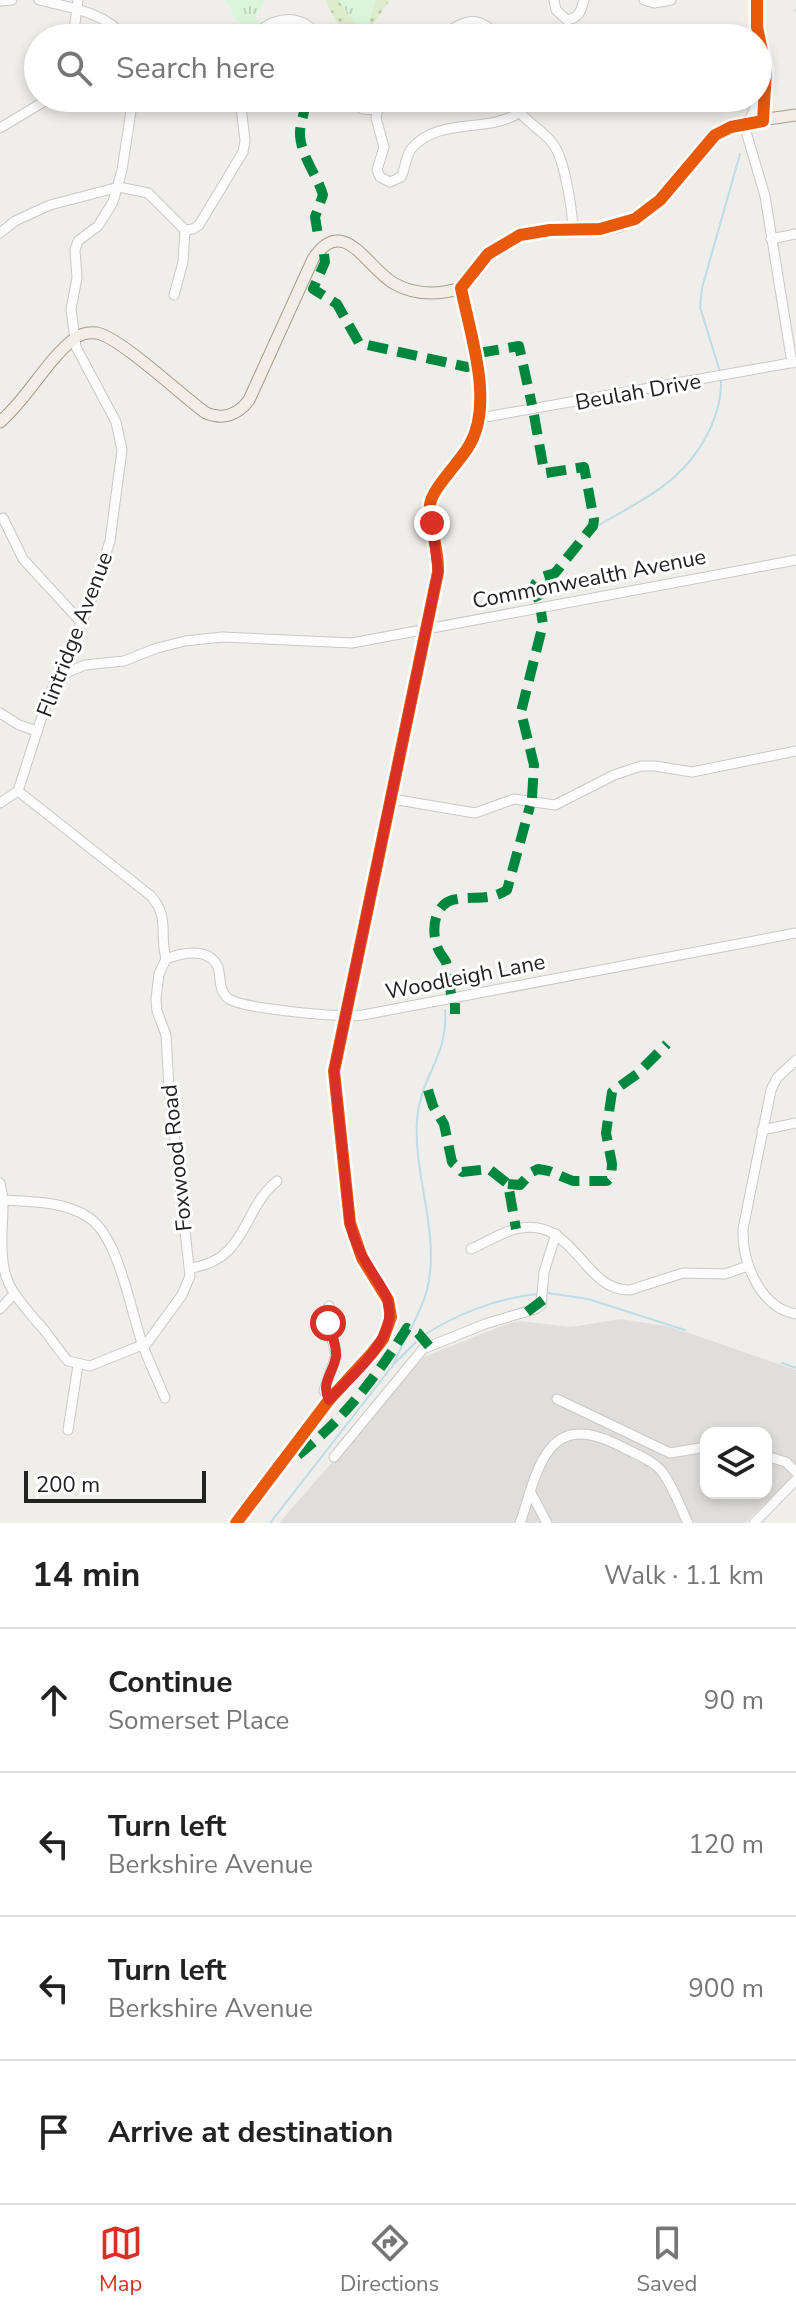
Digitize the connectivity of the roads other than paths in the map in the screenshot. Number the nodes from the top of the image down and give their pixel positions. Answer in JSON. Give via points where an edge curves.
{"nodes":[{"id":1,"x":12,"y":0,"type":"edge"},
{"id":2,"x":39,"y":0,"type":"edge"},
{"id":3,"x":554,"y":0,"type":"edge"},
{"id":4,"x":584,"y":0,"type":"edge"},
{"id":5,"x":644,"y":0,"type":"edge"},
{"id":6,"x":671,"y":0,"type":"edge"},
{"id":7,"x":757,"y":0,"type":"edge"},
{"id":8,"x":0,"y":1,"type":"edge"},
{"id":9,"x":77,"y":5,"type":"edge"},
{"id":10,"x":112,"y":24,"type":"edge"},
{"id":11,"x":270,"y":24,"type":"edge"},
{"id":12,"x":304,"y":24,"type":"edge"},
{"id":13,"x":464,"y":24,"type":"edge"},
{"id":14,"x":483,"y":24,"type":"edge"},
{"id":15,"x":757,"y":24,"type":"edge"},
{"id":16,"x":27,"y":112,"type":"edge"},
{"id":17,"x":131,"y":112,"type":"edge"},
{"id":18,"x":242,"y":112,"type":"edge"},
{"id":19,"x":376,"y":112,"type":"edge"},
{"id":20,"x":752,"y":112,"type":"edge"},
{"id":21,"x":763,"y":112,"type":"edge"},
{"id":22,"x":519,"y":113,"type":"joint"},
{"id":23,"x":796,"y":115,"type":"edge"},
{"id":24,"x":763,"y":121,"type":"junction"},
{"id":25,"x":746,"y":124,"type":"junction"},
{"id":26,"x":0,"y":128,"type":"edge"},
{"id":27,"x":119,"y":187,"type":"junction"},
{"id":28,"x":573,"y":229,"type":"junction"},
{"id":29,"x":185,"y":230,"type":"junction"},
{"id":30,"x":0,"y":233,"type":"edge"},
{"id":31,"x":796,"y":234,"type":"edge"},
{"id":32,"x":771,"y":239,"type":"junction"},
{"id":33,"x":461,"y":288,"type":"junction"},
{"id":34,"x":174,"y":295,"type":"dead end"},
{"id":35,"x":75,"y":338,"type":"junction"},
{"id":36,"x":794,"y":363,"type":"edge"},
{"id":37,"x":480,"y":418,"type":"junction"},
{"id":38,"x":0,"y":422,"type":"edge"},
{"id":39,"x":3,"y":518,"type":"dead end"},
{"id":40,"x":796,"y":560,"type":"edge"},
{"id":41,"x":81,"y":622,"type":"junction"},
{"id":42,"x":427,"y":629,"type":"junction"},
{"id":43,"x":60,"y":672,"type":"junction"},
{"id":44,"x":0,"y":713,"type":"edge"},
{"id":45,"x":37,"y":731,"type":"junction"},
{"id":46,"x":796,"y":751,"type":"edge"},
{"id":47,"x":18,"y":791,"type":"junction"},
{"id":48,"x":392,"y":799,"type":"junction"},
{"id":49,"x":0,"y":803,"type":"edge"},
{"id":50,"x":796,"y":933,"type":"edge"},
{"id":51,"x":166,"y":959,"type":"junction"},
{"id":52,"x":347,"y":1017,"type":"junction"},
{"id":53,"x":796,"y":1060,"type":"edge"},
{"id":54,"x":796,"y":1123,"type":"edge"},
{"id":55,"x":762,"y":1130,"type":"junction"},
{"id":56,"x":277,"y":1181,"type":"dead end"},
{"id":57,"x":0,"y":1183,"type":"edge"},
{"id":58,"x":2,"y":1198,"type":"edge"},
{"id":59,"x":556,"y":1234,"type":"junction"},
{"id":60,"x":471,"y":1249,"type":"dead end"},
{"id":61,"x":748,"y":1266,"type":"junction"},
{"id":62,"x":190,"y":1268,"type":"junction"},
{"id":63,"x":13,"y":1295,"type":"junction"},
{"id":64,"x":329,"y":1306,"type":"dead end"},
{"id":65,"x":0,"y":1309,"type":"edge"},
{"id":66,"x":796,"y":1314,"type":"edge"},
{"id":67,"x":143,"y":1345,"type":"junction"},
{"id":68,"x":78,"y":1365,"type":"junction"},
{"id":69,"x":165,"y":1398,"type":"dead end"},
{"id":70,"x":557,"y":1399,"type":"dead end"},
{"id":71,"x":329,"y":1400,"type":"junction"},
{"id":72,"x":68,"y":1430,"type":"dead end"},
{"id":73,"x":700,"y":1448,"type":"edge"},
{"id":74,"x":670,"y":1453,"type":"junction"},
{"id":75,"x":334,"y":1457,"type":"dead end"},
{"id":76,"x":772,"y":1458,"type":"edge"},
{"id":77,"x":656,"y":1466,"type":"junction"},
{"id":78,"x":796,"y":1472,"type":"edge"},
{"id":79,"x":796,"y":1480,"type":"edge"},
{"id":80,"x":531,"y":1493,"type":"junction"},
{"id":81,"x":236,"y":1523,"type":"edge"},
{"id":82,"x":520,"y":1523,"type":"edge"},
{"id":83,"x":547,"y":1523,"type":"edge"},
{"id":84,"x":688,"y":1523,"type":"edge"},
{"id":85,"x":754,"y":1523,"type":"edge"}],
"edges":[{"from":1,"to":8,"type":"street"},
{"from":2,"to":9,"type":"street"},
{"from":3,"to":4,"type":"street","via":[[567,20],[580,13]]},
{"from":5,"to":6,"type":"street"},
{"from":7,"to":15,"type":"street"},
{"from":9,"to":10,"type":"street"},
{"from":11,"to":12,"type":"street","via":[[286,19]]},
{"from":13,"to":14,"type":"street"},
{"from":16,"to":26,"type":"street"},
{"from":17,"to":27,"type":"street","name":"Flintridge Avenue"},
{"from":18,"to":29,"type":"street","via":[[243,152],[199,225]]},
{"from":19,"to":22,"type":"street","via":[[384,147],[377,170],[390,182],[401,177],[412,148],[421,141],[452,128],[507,121]]},
{"from":20,"to":25,"type":"street"},
{"from":21,"to":24,"type":"street"},
{"from":22,"to":28,"type":"street","via":[[560,157]]},
{"from":23,"to":24,"type":"main road"},
{"from":24,"to":25,"type":"main road"},
{"from":25,"to":28,"type":"main road","via":[[709,140],[645,213],[616,226]]},
{"from":25,"to":32,"type":"street"},
{"from":27,"to":29,"type":"street","via":[[148,193]]},
{"from":27,"to":30,"type":"street","via":[[29,214]]},
{"from":27,"to":35,"type":"street","name":"Flintridge Avenue","via":[[106,217],[75,250]]},
{"from":28,"to":33,"type":"main road","via":[[509,239],[488,254]]},
{"from":29,"to":34,"type":"street"},
{"from":31,"to":32,"type":"street"},
{"from":32,"to":36,"type":"street"},
{"from":33,"to":35,"type":"main road","via":[[433,294],[411,291],[388,280],[354,247],[337,241],[326,244],[313,259],[249,400],[225,417],[206,413],[113,340],[90,333]]},
{"from":33,"to":37,"type":"street","via":[[481,388]]},
{"from":35,"to":38,"type":"main road"},
{"from":35,"to":41,"type":"street","name":"Flintridge Avenue","via":[[116,422],[122,450],[110,541]]},
{"from":36,"to":37,"type":"street","name":"Beulah Drive"},
{"from":37,"to":42,"type":"street","via":[[462,458],[430,504],[438,566]]},
{"from":39,"to":41,"type":"street","via":[[23,559]]},
{"from":40,"to":42,"type":"street","name":"Commonwealth Avenue"},
{"from":41,"to":43,"type":"street","name":"Flintridge Avenue"},
{"from":42,"to":43,"type":"street","name":"Commonwealth Avenue","via":[[352,643],[222,637],[185,641],[124,661]]},
{"from":42,"to":48,"type":"street"},
{"from":43,"to":45,"type":"street","name":"Flintridge Avenue"},
{"from":44,"to":45,"type":"street"},
{"from":45,"to":47,"type":"street","name":"Flintridge Avenue"},
{"from":46,"to":48,"type":"street","via":[[692,772],[641,766],[555,805],[514,799],[475,813]]},
{"from":47,"to":49,"type":"street"},
{"from":47,"to":51,"type":"street","via":[[151,896],[164,917]]},
{"from":48,"to":52,"type":"street"},
{"from":50,"to":52,"type":"street","name":"Woodleigh Lane"},
{"from":51,"to":52,"type":"street","name":"Woodleigh Lane","via":[[188,952],[211,958],[228,998]]},
{"from":51,"to":62,"type":"street","name":"Foxwood Road","via":[[156,999],[166,1035]]},
{"from":52,"to":71,"type":"street","via":[[334,1086],[350,1223],[362,1258],[388,1300],[391,1317],[383,1339]]},
{"from":53,"to":55,"type":"street","via":[[771,1090]]},
{"from":54,"to":55,"type":"street"},
{"from":55,"to":61,"type":"street","via":[[743,1229]]},
{"from":56,"to":62,"type":"street","via":[[227,1253],[204,1267]]},
{"from":57,"to":58,"type":"street"},
{"from":58,"to":63,"type":"street","via":[[3,1264]]},
{"from":58,"to":67,"type":"street","via":[[61,1204],[90,1218],[105,1236],[123,1276]]},
{"from":59,"to":60,"type":"street","via":[[516,1229]]},
{"from":59,"to":61,"type":"street","via":[[603,1282],[621,1290],[683,1273],[725,1274]]},
{"from":59,"to":75,"type":"street","via":[[544,1272],[542,1303],[418,1352]]},
{"from":61,"to":66,"type":"street","via":[[771,1303]]},
{"from":62,"to":67,"type":"street","via":[[182,1295]]},
{"from":63,"to":65,"type":"street"},
{"from":63,"to":68,"type":"street","via":[[68,1361]]},
{"from":64,"to":71,"type":"street","via":[[336,1355],[324,1391]]},
{"from":67,"to":68,"type":"street","via":[[90,1366]]},
{"from":67,"to":69,"type":"street"},
{"from":68,"to":72,"type":"street"},
{"from":70,"to":74,"type":"street"},
{"from":71,"to":81,"type":"street"},
{"from":73,"to":74,"type":"street"},
{"from":74,"to":77,"type":"street"},
{"from":76,"to":78,"type":"street"},
{"from":77,"to":80,"type":"street","via":[[608,1439],[573,1435],[550,1448]]},
{"from":77,"to":84,"type":"street"},
{"from":79,"to":85,"type":"street"},
{"from":80,"to":82,"type":"street"},
{"from":80,"to":83,"type":"street"}]}
